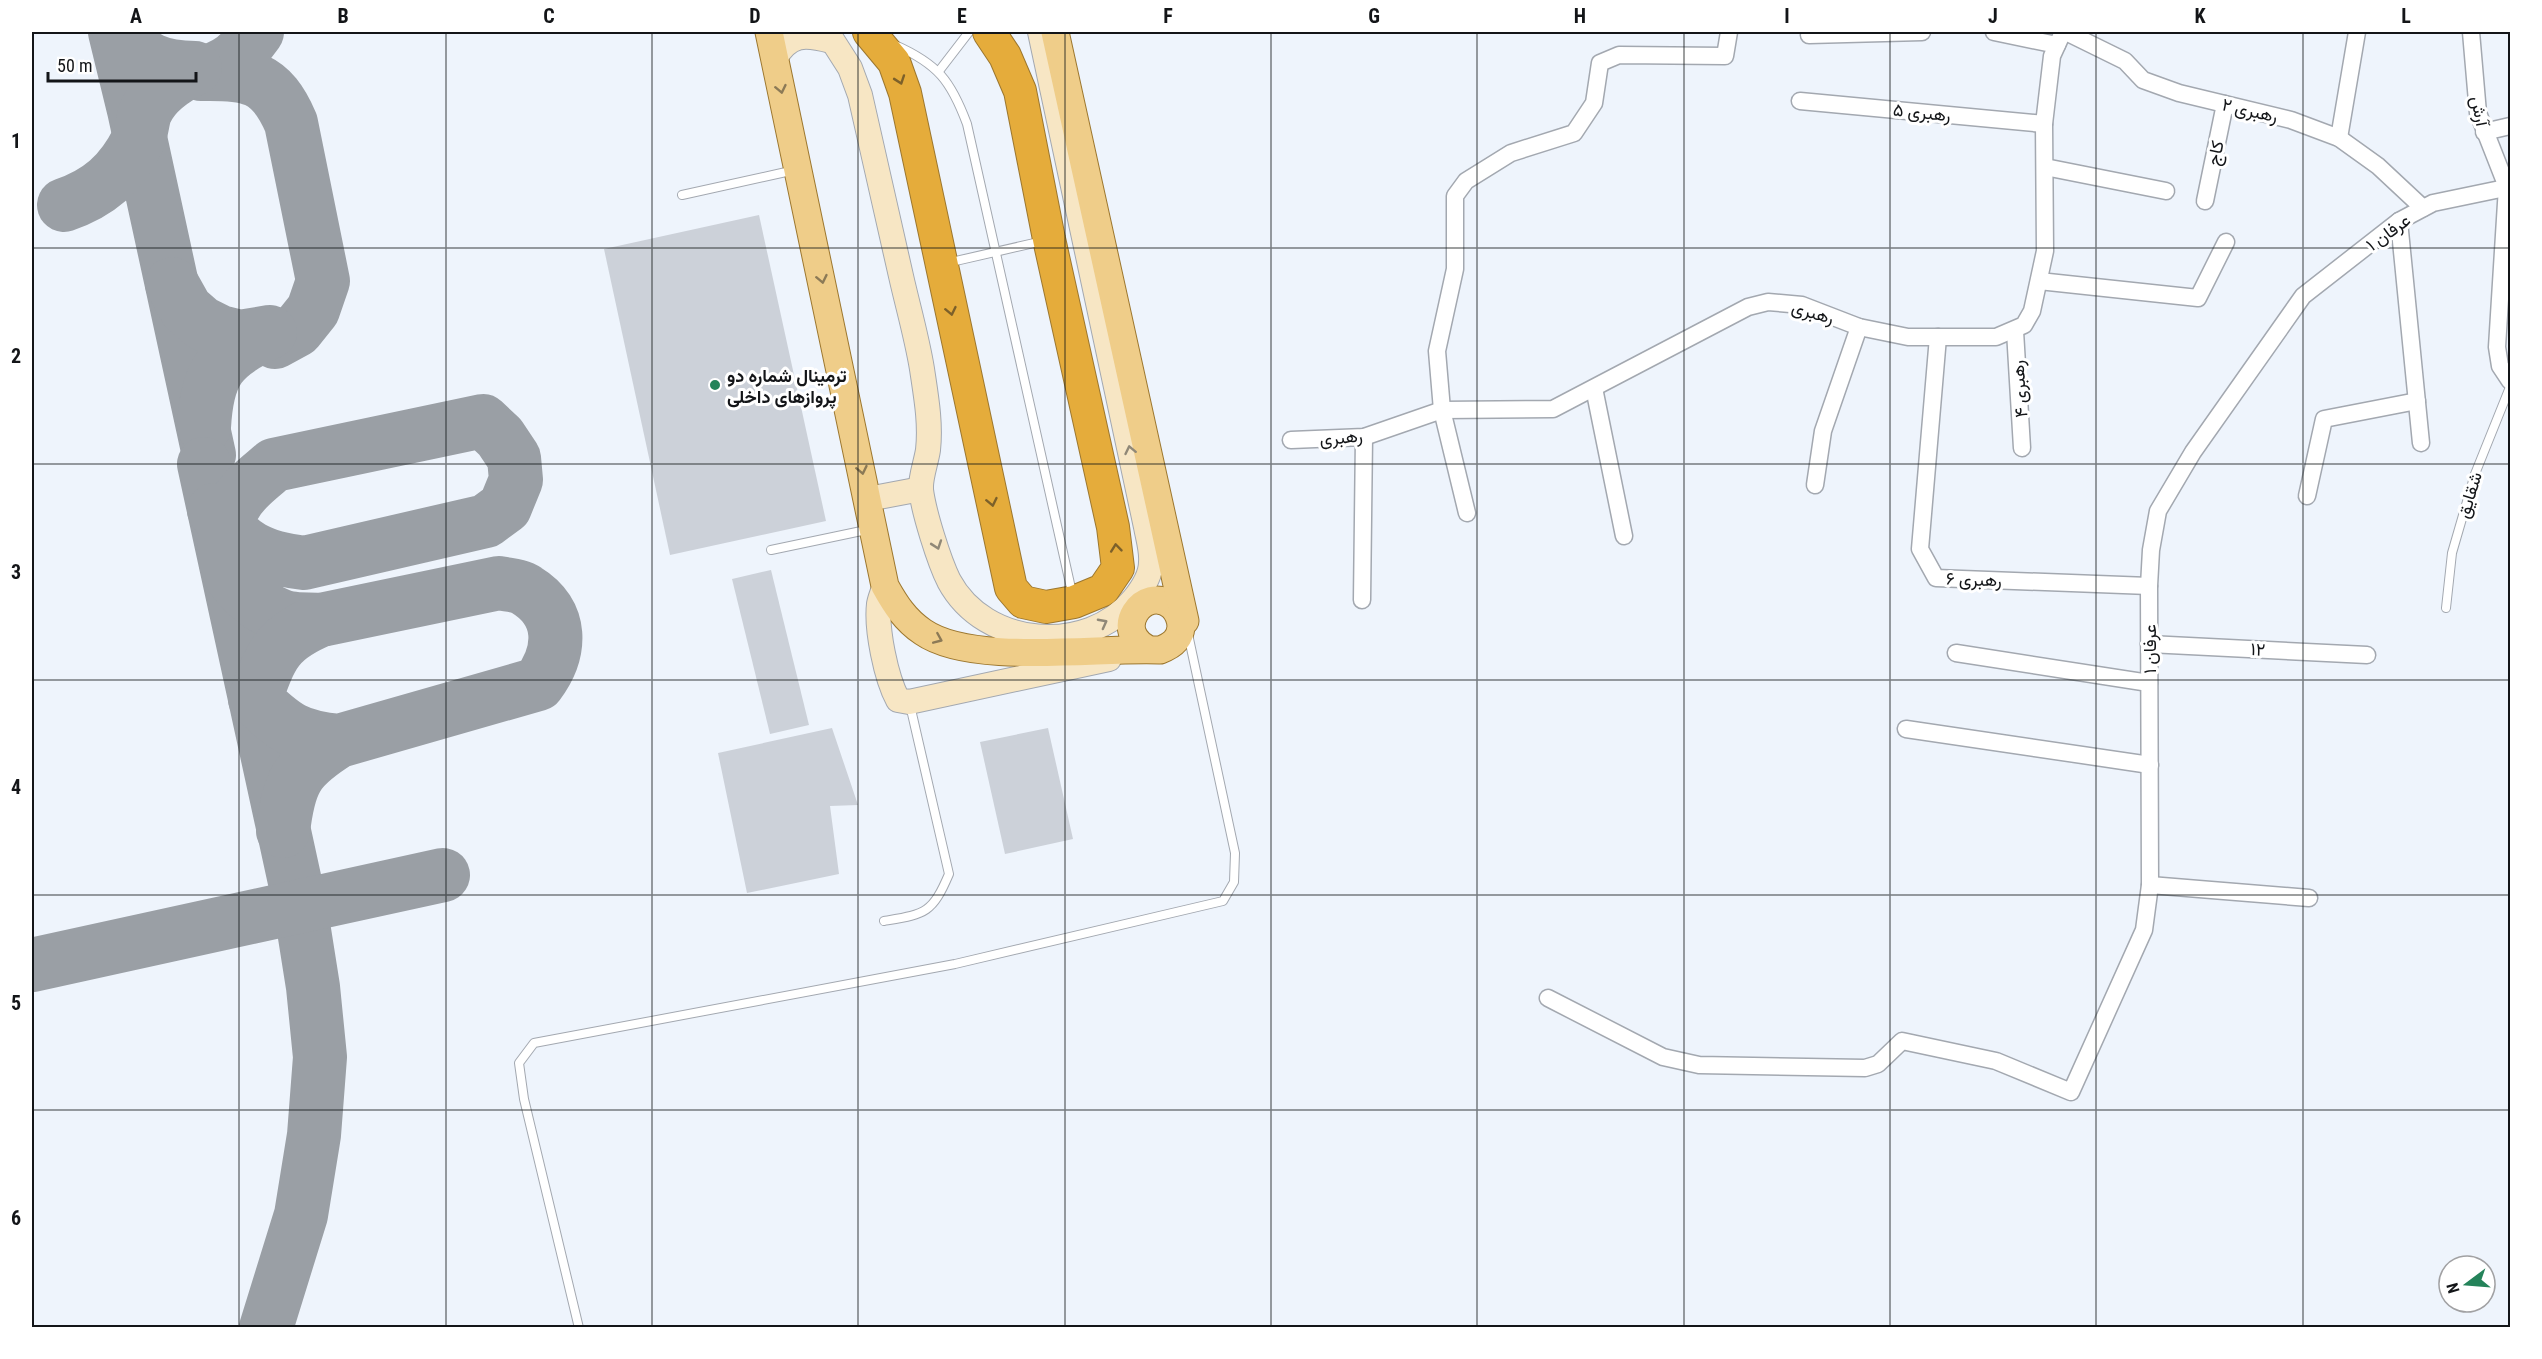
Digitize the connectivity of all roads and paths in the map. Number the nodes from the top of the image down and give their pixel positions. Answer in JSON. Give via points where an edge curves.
{"nodes":[{"id":1,"x":769,"y":32,"type":"edge"},
{"id":2,"x":969,"y":32,"type":"edge"},
{"id":3,"x":988,"y":32,"type":"edge"},
{"id":4,"x":1040,"y":32,"type":"edge"},
{"id":5,"x":1055,"y":32,"type":"edge"},
{"id":6,"x":1729,"y":32,"type":"edge"},
{"id":7,"x":1922,"y":32,"type":"edge"},
{"id":8,"x":1994,"y":32,"type":"edge"},
{"id":9,"x":2357,"y":32,"type":"edge"},
{"id":10,"x":2471,"y":32,"type":"edge"},
{"id":11,"x":870,"y":34,"type":"edge"},
{"id":12,"x":1809,"y":35,"type":"dead end"},
{"id":13,"x":829,"y":36,"type":"edge"},
{"id":14,"x":2062,"y":36,"type":"edge"},
{"id":15,"x":775,"y":58,"type":"junction"},
{"id":16,"x":939,"y":71,"type":"junction"},
{"id":17,"x":1800,"y":101,"type":"dead end"},
{"id":18,"x":2225,"y":104,"type":"junction"},
{"id":19,"x":2044,"y":124,"type":"junction"},
{"id":20,"x":2511,"y":126,"type":"edge"},
{"id":21,"x":2484,"y":132,"type":"junction"},
{"id":22,"x":2339,"y":138,"type":"junction"},
{"id":23,"x":2045,"y":167,"type":"junction"},
{"id":24,"x":798,"y":169,"type":"junction"},
{"id":25,"x":2509,"y":187,"type":"edge"},
{"id":26,"x":2166,"y":191,"type":"dead end"},
{"id":27,"x":682,"y":195,"type":"dead end"},
{"id":28,"x":2205,"y":201,"type":"dead end"},
{"id":29,"x":2423,"y":208,"type":"junction"},
{"id":30,"x":2399,"y":221,"type":"junction"},
{"id":31,"x":1049,"y":239,"type":"junction"},
{"id":32,"x":2226,"y":242,"type":"dead end"},
{"id":33,"x":995,"y":252,"type":"junction"},
{"id":34,"x":942,"y":264,"type":"junction"},
{"id":35,"x":2039,"y":281,"type":"junction"},
{"id":36,"x":1859,"y":327,"type":"junction"},
{"id":37,"x":2015,"y":331,"type":"junction"},
{"id":38,"x":1938,"y":337,"type":"junction"},
{"id":39,"x":2510,"y":383,"type":"edge"},
{"id":40,"x":1594,"y":388,"type":"junction"},
{"id":41,"x":2417,"y":401,"type":"junction"},
{"id":42,"x":1442,"y":410,"type":"junction"},
{"id":43,"x":1364,"y":437,"type":"junction"},
{"id":44,"x":1292,"y":440,"type":"dead end"},
{"id":45,"x":2421,"y":443,"type":"dead end"},
{"id":46,"x":2022,"y":448,"type":"dead end"},
{"id":47,"x":1815,"y":485,"type":"dead end"},
{"id":48,"x":921,"y":489,"type":"junction"},
{"id":49,"x":2307,"y":496,"type":"dead end"},
{"id":50,"x":868,"y":499,"type":"junction"},
{"id":51,"x":1467,"y":513,"type":"dead end"},
{"id":52,"x":874,"y":529,"type":"junction"},
{"id":53,"x":1624,"y":536,"type":"dead end"},
{"id":54,"x":771,"y":550,"type":"dead end"},
{"id":55,"x":885,"y":586,"type":"junction"},
{"id":56,"x":2149,"y":586,"type":"junction"},
{"id":57,"x":1362,"y":600,"type":"dead end"},
{"id":58,"x":1074,"y":602,"type":"junction"},
{"id":59,"x":2446,"y":608,"type":"dead end"},
{"id":60,"x":1183,"y":621,"type":"junction"},
{"id":61,"x":2149,"y":644,"type":"junction"},
{"id":62,"x":1150,"y":650,"type":"junction"},
{"id":63,"x":1956,"y":653,"type":"dead end"},
{"id":64,"x":2367,"y":655,"type":"dead end"},
{"id":65,"x":2149,"y":683,"type":"junction"},
{"id":66,"x":909,"y":702,"type":"junction"},
{"id":67,"x":1906,"y":729,"type":"dead end"},
{"id":68,"x":2150,"y":765,"type":"junction"},
{"id":69,"x":2150,"y":885,"type":"junction"},
{"id":70,"x":2309,"y":898,"type":"dead end"},
{"id":71,"x":884,"y":921,"type":"dead end"},
{"id":72,"x":1548,"y":998,"type":"dead end"},
{"id":73,"x":579,"y":1328,"type":"edge"}],
"edges":[{"from":1,"to":15,"type":"main road"},
{"from":2,"to":16,"type":"lane"},
{"from":3,"to":31,"type":"highway","via":[[1005,56],[1020,91]]},
{"from":48,"to":4,"type":"main road","one_way":true,"via":[[949,581],[969,608],[993,625],[1046,638],[1075,635],[1103,625],[1125,609],[1143,588],[1152,564],[1146,527]]},
{"from":5,"to":60,"type":"main road"},
{"from":6,"to":42,"type":"street","via":[[1725,56],[1619,55],[1600,63],[1594,103],[1574,134],[1511,153],[1466,181],[1455,196],[1455,269],[1437,351]]},
{"from":7,"to":12,"type":"street"},
{"from":8,"to":14,"type":"street","name":"رهبری ۲"},
{"from":9,"to":22,"type":"street"},
{"from":10,"to":21,"type":"street","name":"آرش","via":[[2478,113]]},
{"from":11,"to":16,"type":"lane"},
{"from":11,"to":34,"type":"highway","one_way":true,"via":[[894,63],[905,93]]},
{"from":13,"to":15,"type":"main road","via":[[799,36],[783,45]]},
{"from":13,"to":48,"type":"main road","via":[[850,68],[860,95],[922,367],[929,418]]},
{"from":14,"to":18,"type":"street","name":"رهبری ۲","via":[[2126,61],[2143,80]]},
{"from":14,"to":19,"type":"street","via":[[2052,56]]},
{"from":15,"to":24,"type":"main road","one_way":true},
{"from":16,"to":33,"type":"lane","via":[[956,96],[967,124]]},
{"from":17,"to":19,"type":"street","name":"رهبری ۵"},
{"from":18,"to":22,"type":"street","name":"رهبری ۲","via":[[2291,120]]},
{"from":18,"to":28,"type":"street","name":"کاج"},
{"from":19,"to":23,"type":"street"},
{"from":20,"to":21,"type":"street"},
{"from":21,"to":25,"type":"street","name":"آرش"},
{"from":22,"to":29,"type":"street","name":"رهبری ۲","via":[[2378,166]]},
{"from":23,"to":26,"type":"street"},
{"from":23,"to":35,"type":"street","via":[[2046,251]]},
{"from":24,"to":27,"type":"lane"},
{"from":24,"to":50,"type":"main road","one_way":true},
{"from":25,"to":29,"type":"street","name":"عرفان ۱"},
{"from":25,"to":39,"type":"street","via":[[2497,347],[2500,366]]},
{"from":29,"to":30,"type":"street","name":"عرفان ۱"},
{"from":30,"to":41,"type":"street"},
{"from":30,"to":56,"type":"street","name":"عرفان ۱","via":[[2303,296],[2193,452],[2158,511]]},
{"from":31,"to":33,"type":"lane"},
{"from":58,"to":31,"type":"highway","one_way":true,"via":[[1103,590],[1118,568],[1113,528]]},
{"from":32,"to":35,"type":"street","via":[[2198,298]]},
{"from":33,"to":34,"type":"lane"},
{"from":33,"to":58,"type":"lane"},
{"from":34,"to":58,"type":"highway","one_way":true,"via":[[1011,588],[1023,602],[1046,607]]},
{"from":35,"to":37,"type":"street","via":[[2032,311]]},
{"from":36,"to":38,"type":"street","name":"رهبری","via":[[1908,338]]},
{"from":36,"to":40,"type":"street","name":"رهبری","via":[[1802,305],[1768,302],[1748,308]]},
{"from":36,"to":47,"type":"street","via":[[1823,431]]},
{"from":37,"to":38,"type":"street","name":"رهبری","via":[[1996,337]]},
{"from":37,"to":46,"type":"street","name":"رهبری ۴"},
{"from":38,"to":56,"type":"street","name":"رهبری ۶","via":[[1920,549],[1936,578]]},
{"from":39,"to":59,"type":"lane","name":"شقایق","via":[[2475,474],[2452,553]]},
{"from":40,"to":42,"type":"street","name":"رهبری","via":[[1553,408]]},
{"from":40,"to":53,"type":"street"},
{"from":41,"to":45,"type":"street"},
{"from":41,"to":49,"type":"street","via":[[2324,419]]},
{"from":42,"to":43,"type":"street","name":"رهبری"},
{"from":42,"to":51,"type":"street"},
{"from":43,"to":44,"type":"street","name":"رهبری"},
{"from":43,"to":57,"type":"street"},
{"from":48,"to":50,"type":"main road"},
{"from":50,"to":52,"type":"main road"},
{"from":52,"to":54,"type":"lane"},
{"from":52,"to":55,"type":"main road"},
{"from":55,"to":62,"type":"main road","one_way":true,"via":[[900,611],[916,626],[951,645],[987,652]]},
{"from":55,"to":66,"type":"main road","via":[[879,602],[879,621],[890,686],[898,700]]},
{"from":56,"to":61,"type":"street","name":"عرفان ۱"},
{"from":60,"to":62,"type":"main road","via":[[1176,640],[1160,650]]},
{"from":60,"to":62,"type":"main road","via":[[1171,605],[1162,601],[1152,600],[1136,610],[1131,629],[1134,638]]},
{"from":60,"to":73,"type":"lane","via":[[1235,853],[1234,882],[1223,901],[955,964],[534,1043],[519,1063],[524,1099]]},
{"from":61,"to":64,"type":"street","name":"۱۲"},
{"from":61,"to":65,"type":"street","name":"عرفان ۱"},
{"from":62,"to":66,"type":"main road"},
{"from":63,"to":65,"type":"street"},
{"from":65,"to":68,"type":"street","name":"عرفان ۱"},
{"from":66,"to":71,"type":"lane","via":[[950,874],[939,898],[922,915]]},
{"from":67,"to":68,"type":"street"},
{"from":68,"to":69,"type":"street","name":"عرفان ۱"},
{"from":69,"to":70,"type":"street"},
{"from":69,"to":72,"type":"street","name":"عرفان ۱","via":[[2144,930],[2071,1092],[1996,1061],[1902,1041],[1878,1064],[1864,1068],[1699,1065],[1664,1057]]}]}
